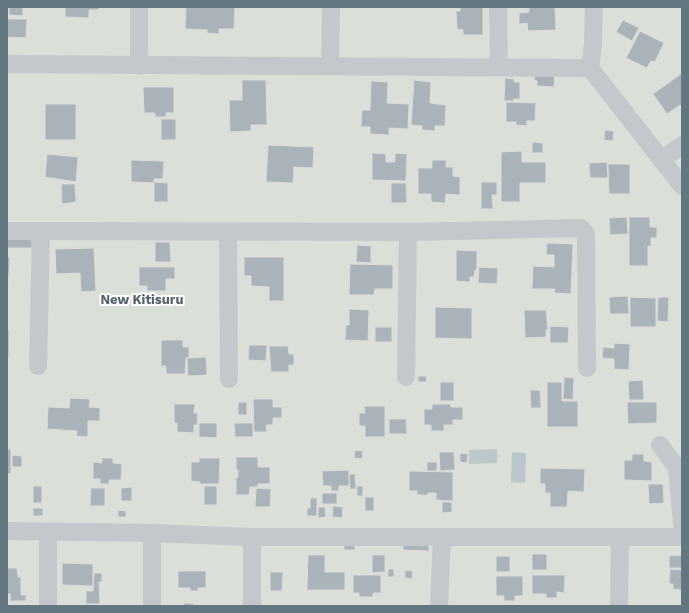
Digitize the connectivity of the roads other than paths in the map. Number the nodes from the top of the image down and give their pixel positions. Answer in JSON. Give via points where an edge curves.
{"nodes":[{"id":1,"x":139,"y":7,"type":"edge"},
{"id":2,"x":331,"y":7,"type":"edge"},
{"id":3,"x":498,"y":7,"type":"edge"},
{"id":4,"x":594,"y":7,"type":"edge"},
{"id":5,"x":7,"y":64,"type":"edge"},
{"id":6,"x":139,"y":66,"type":"junction"},
{"id":7,"x":330,"y":66,"type":"junction"},
{"id":8,"x":499,"y":67,"type":"junction"},
{"id":9,"x":590,"y":68,"type":"junction"},
{"id":10,"x":682,"y":145,"type":"edge"},
{"id":11,"x":662,"y":160,"type":"junction"},
{"id":12,"x":682,"y":186,"type":"edge"},
{"id":13,"x":7,"y":231,"type":"edge"},
{"id":14,"x":41,"y":231,"type":"junction"},
{"id":15,"x":408,"y":232,"type":"junction"},
{"id":16,"x":228,"y":233,"type":"junction"},
{"id":17,"x":38,"y":366,"type":"dead end"},
{"id":18,"x":587,"y":368,"type":"dead end"},
{"id":19,"x":406,"y":377,"type":"dead end"},
{"id":20,"x":229,"y":379,"type":"dead end"},
{"id":21,"x":660,"y":445,"type":"dead end"},
{"id":22,"x":682,"y":524,"type":"edge"},
{"id":23,"x":7,"y":531,"type":"edge"},
{"id":24,"x":48,"y":532,"type":"junction"},
{"id":25,"x":152,"y":533,"type":"junction"},
{"id":26,"x":442,"y":536,"type":"junction"},
{"id":27,"x":252,"y":537,"type":"junction"},
{"id":28,"x":682,"y":537,"type":"edge"},
{"id":29,"x":620,"y":538,"type":"junction"},
{"id":30,"x":48,"y":606,"type":"edge"},
{"id":31,"x":152,"y":606,"type":"edge"},
{"id":32,"x":252,"y":606,"type":"edge"},
{"id":33,"x":439,"y":606,"type":"edge"},
{"id":34,"x":619,"y":606,"type":"edge"}],
"edges":[{"from":1,"to":6,"type":"street"},
{"from":2,"to":7,"type":"street"},
{"from":3,"to":8,"type":"street"},
{"from":4,"to":9,"type":"street"},
{"from":5,"to":6,"type":"street"},
{"from":6,"to":7,"type":"street"},
{"from":7,"to":8,"type":"street"},
{"from":8,"to":9,"type":"street"},
{"from":9,"to":11,"type":"street"},
{"from":10,"to":11,"type":"street"},
{"from":11,"to":12,"type":"street"},
{"from":13,"to":14,"type":"street"},
{"from":14,"to":16,"type":"street"},
{"from":14,"to":17,"type":"street"},
{"from":15,"to":16,"type":"street"},
{"from":15,"to":18,"type":"street","via":[[581,228],[586,234]]},
{"from":15,"to":19,"type":"street"},
{"from":16,"to":20,"type":"street"},
{"from":21,"to":22,"type":"street","via":[[677,468]]},
{"from":23,"to":24,"type":"street"},
{"from":24,"to":25,"type":"street"},
{"from":24,"to":30,"type":"street"},
{"from":25,"to":27,"type":"street"},
{"from":25,"to":31,"type":"street"},
{"from":26,"to":27,"type":"street"},
{"from":26,"to":29,"type":"street"},
{"from":26,"to":33,"type":"street"},
{"from":27,"to":32,"type":"street"},
{"from":28,"to":29,"type":"street"},
{"from":29,"to":34,"type":"street"}]}
